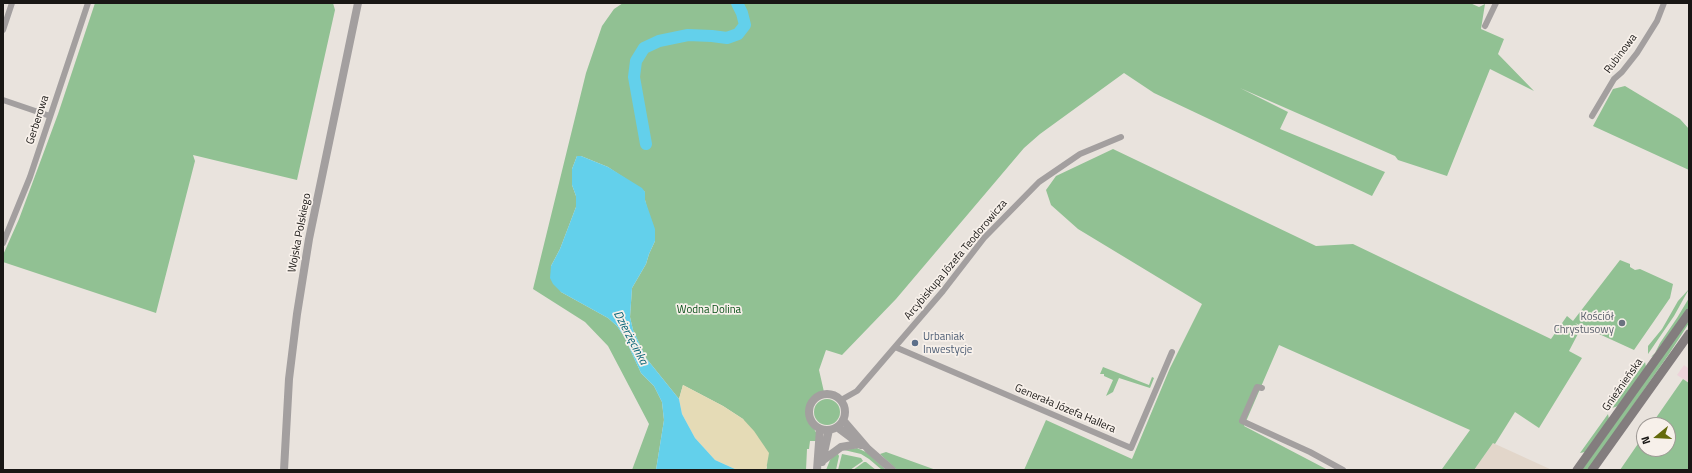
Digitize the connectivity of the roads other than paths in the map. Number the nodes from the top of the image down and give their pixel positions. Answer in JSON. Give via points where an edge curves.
{"nodes":[{"id":1,"x":12,"y":3,"type":"edge"},
{"id":2,"x":88,"y":3,"type":"edge"},
{"id":3,"x":358,"y":3,"type":"edge"},
{"id":4,"x":1496,"y":3,"type":"edge"},
{"id":5,"x":1664,"y":3,"type":"edge"},
{"id":6,"x":1485,"y":26,"type":"dead end"},
{"id":7,"x":3,"y":30,"type":"edge"},
{"id":8,"x":3,"y":100,"type":"edge"},
{"id":9,"x":50,"y":116,"type":"junction"},
{"id":10,"x":1592,"y":116,"type":"dead end"},
{"id":11,"x":1121,"y":137,"type":"dead end"},
{"id":12,"x":3,"y":243,"type":"edge"},
{"id":13,"x":1689,"y":313,"type":"edge"},
{"id":14,"x":1689,"y":334,"type":"edge"},
{"id":15,"x":895,"y":347,"type":"junction"},
{"id":16,"x":1172,"y":352,"type":"dead end"},
{"id":17,"x":1262,"y":388,"type":"dead end"},
{"id":18,"x":841,"y":400,"type":"junction"},
{"id":19,"x":843,"y":420,"type":"junction"},
{"id":20,"x":820,"y":429,"type":"junction"},
{"id":21,"x":833,"y":429,"type":"junction"},
{"id":22,"x":859,"y":444,"type":"junction"},
{"id":23,"x":868,"y":449,"type":"junction"},
{"id":24,"x":822,"y":461,"type":"junction"},
{"id":25,"x":284,"y":470,"type":"edge"},
{"id":26,"x":817,"y":470,"type":"edge"},
{"id":27,"x":821,"y":470,"type":"edge"},
{"id":28,"x":892,"y":470,"type":"edge"},
{"id":29,"x":1343,"y":470,"type":"edge"},
{"id":30,"x":1577,"y":470,"type":"edge"},
{"id":31,"x":1592,"y":470,"type":"edge"}],
"edges":[{"from":1,"to":7,"type":"street"},
{"from":2,"to":9,"type":"street","name":"Gerberowa"},
{"from":3,"to":25,"type":"street","name":"Wojska Polskiego","via":[[299,299],[289,379]]},
{"from":4,"to":6,"type":"street"},
{"from":5,"to":10,"type":"street","name":"Rubinowa","via":[[1637,53],[1614,79]]},
{"from":8,"to":9,"type":"street"},
{"from":9,"to":12,"type":"street","name":"Gerberowa","via":[[30,177]]},
{"from":11,"to":15,"type":"street","name":"Arcybiskupa Józefa Teodorowicza","via":[[1080,154],[1039,182],[984,238]]},
{"from":13,"to":30,"type":"main road","name":"Gnieźnieńska"},
{"from":14,"to":31,"type":"main road"},
{"from":15,"to":16,"type":"street","name":"Generała Józefa Hallera","via":[[1132,448]]},
{"from":15,"to":18,"type":"street","name":"Arcybiskupa Józefa Teodorowicza","via":[[857,391]]},
{"from":17,"to":29,"type":"street","via":[[1257,387],[1242,421]]},
{"from":18,"to":19,"type":"street","via":[[845,412]]},
{"from":18,"to":20,"type":"street","via":[[830,395],[814,400],[810,416]]},
{"from":19,"to":21,"type":"street"},
{"from":19,"to":23,"type":"street"},
{"from":20,"to":21,"type":"street"},
{"from":20,"to":26,"type":"street"},
{"from":21,"to":22,"type":"street"},
{"from":21,"to":24,"type":"street"},
{"from":22,"to":23,"type":"street"},
{"from":22,"to":24,"type":"street","via":[[841,447]]},
{"from":23,"to":28,"type":"street"},
{"from":24,"to":27,"type":"street"}]}
